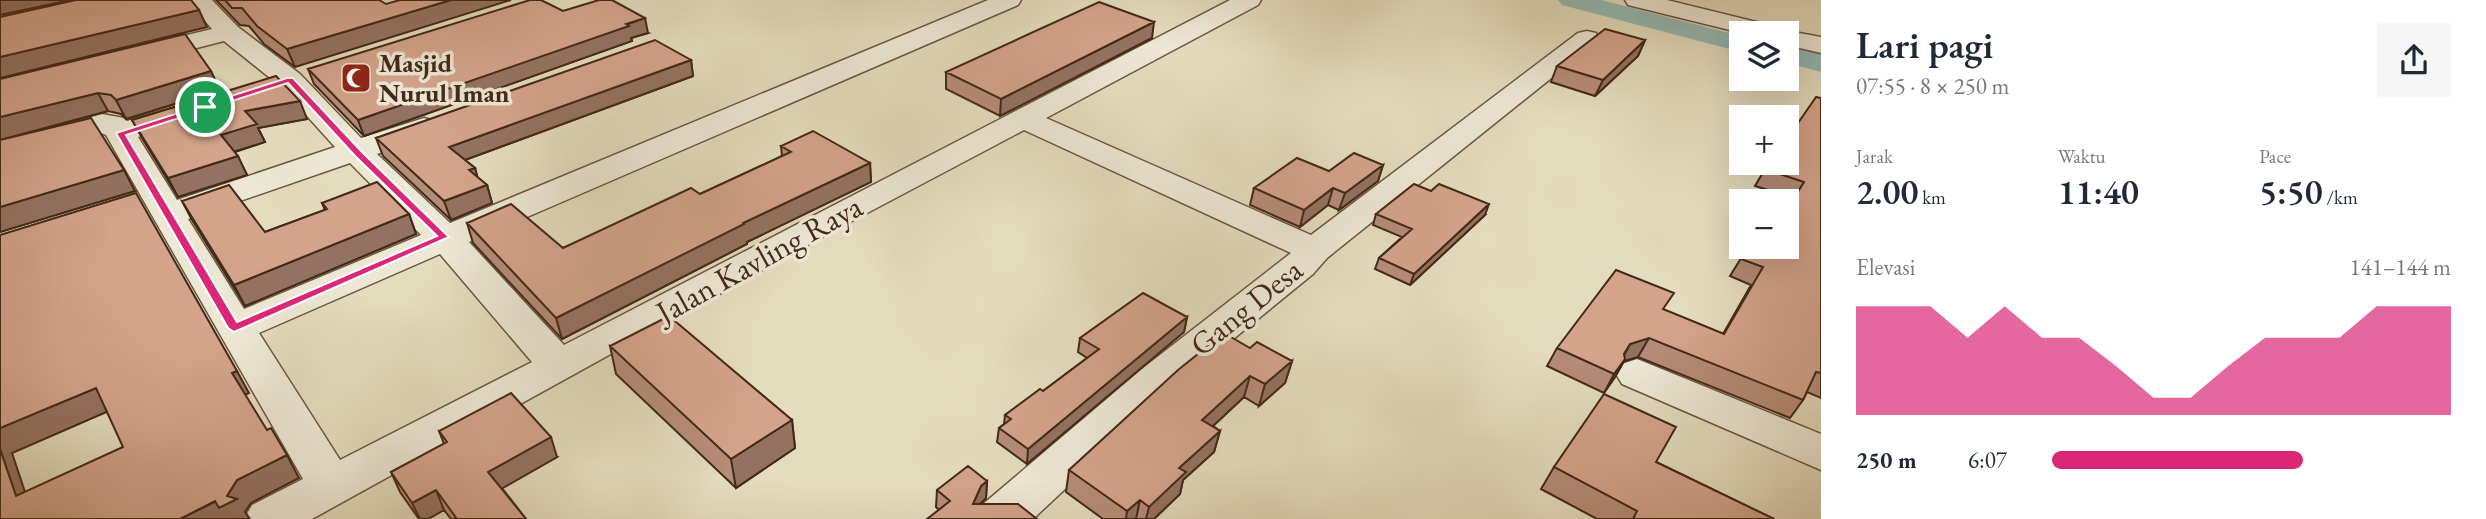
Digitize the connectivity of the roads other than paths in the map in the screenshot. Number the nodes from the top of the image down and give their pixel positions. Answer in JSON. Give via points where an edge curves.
{"nodes":[{"id":1,"x":199,"y":0,"type":"edge"},
{"id":2,"x":1009,"y":0,"type":"edge"},
{"id":3,"x":1249,"y":0,"type":"edge"},
{"id":4,"x":1637,"y":0,"type":"edge"},
{"id":5,"x":1729,"y":22,"type":"edge"},
{"id":6,"x":229,"y":32,"type":"junction"},
{"id":7,"x":1587,"y":39,"type":"edge"},
{"id":8,"x":1799,"y":40,"type":"edge"},
{"id":9,"x":1821,"y":45,"type":"edge"},
{"id":10,"x":121,"y":59,"type":"edge"},
{"id":11,"x":212,"y":105,"type":"edge"},
{"id":12,"x":1022,"y":118,"type":"junction"},
{"id":13,"x":446,"y":120,"type":"edge"},
{"id":14,"x":73,"y":131,"type":"edge"},
{"id":15,"x":120,"y":133,"type":"junction"},
{"id":16,"x":357,"y":152,"type":"junction"},
{"id":17,"x":152,"y":205,"type":"junction"},
{"id":18,"x":444,"y":237,"type":"junction"},
{"id":19,"x":1314,"y":250,"type":"junction"},
{"id":20,"x":234,"y":328,"type":"junction"},
{"id":21,"x":559,"y":366,"type":"junction"},
{"id":22,"x":1637,"y":374,"type":"dead end"},
{"id":23,"x":1821,"y":453,"type":"edge"},
{"id":24,"x":332,"y":487,"type":"junction"},
{"id":25,"x":269,"y":519,"type":"edge"},
{"id":26,"x":999,"y":519,"type":"edge"}],
"edges":[{"from":1,"to":6,"type":"street"},
{"from":2,"to":18,"type":"street"},
{"from":3,"to":12,"type":"street","name":"Jalan Kavling Raya"},
{"from":4,"to":5,"type":"street"},
{"from":6,"to":10,"type":"street"},
{"from":6,"to":16,"type":"street","via":[[290,80]]},
{"from":7,"to":19,"type":"street"},
{"from":8,"to":9,"type":"street"},
{"from":11,"to":15,"type":"street"},
{"from":12,"to":19,"type":"street","name":"Gang Desa"},
{"from":12,"to":21,"type":"street","name":"Jalan Kavling Raya"},
{"from":13,"to":16,"type":"street"},
{"from":14,"to":15,"type":"street","via":[[109,123]]},
{"from":15,"to":17,"type":"street"},
{"from":16,"to":17,"type":"street"},
{"from":16,"to":18,"type":"street"},
{"from":17,"to":20,"type":"street","via":[[174,227]]},
{"from":18,"to":20,"type":"street"},
{"from":18,"to":21,"type":"street"},
{"from":19,"to":26,"type":"street","name":"Gang Desa","via":[[1157,379]]},
{"from":20,"to":24,"type":"street"},
{"from":21,"to":24,"type":"street","name":"Jalan Kavling Raya"},
{"from":22,"to":23,"type":"street"},
{"from":24,"to":25,"type":"street","name":"Jalan Kavling Raya"}]}
